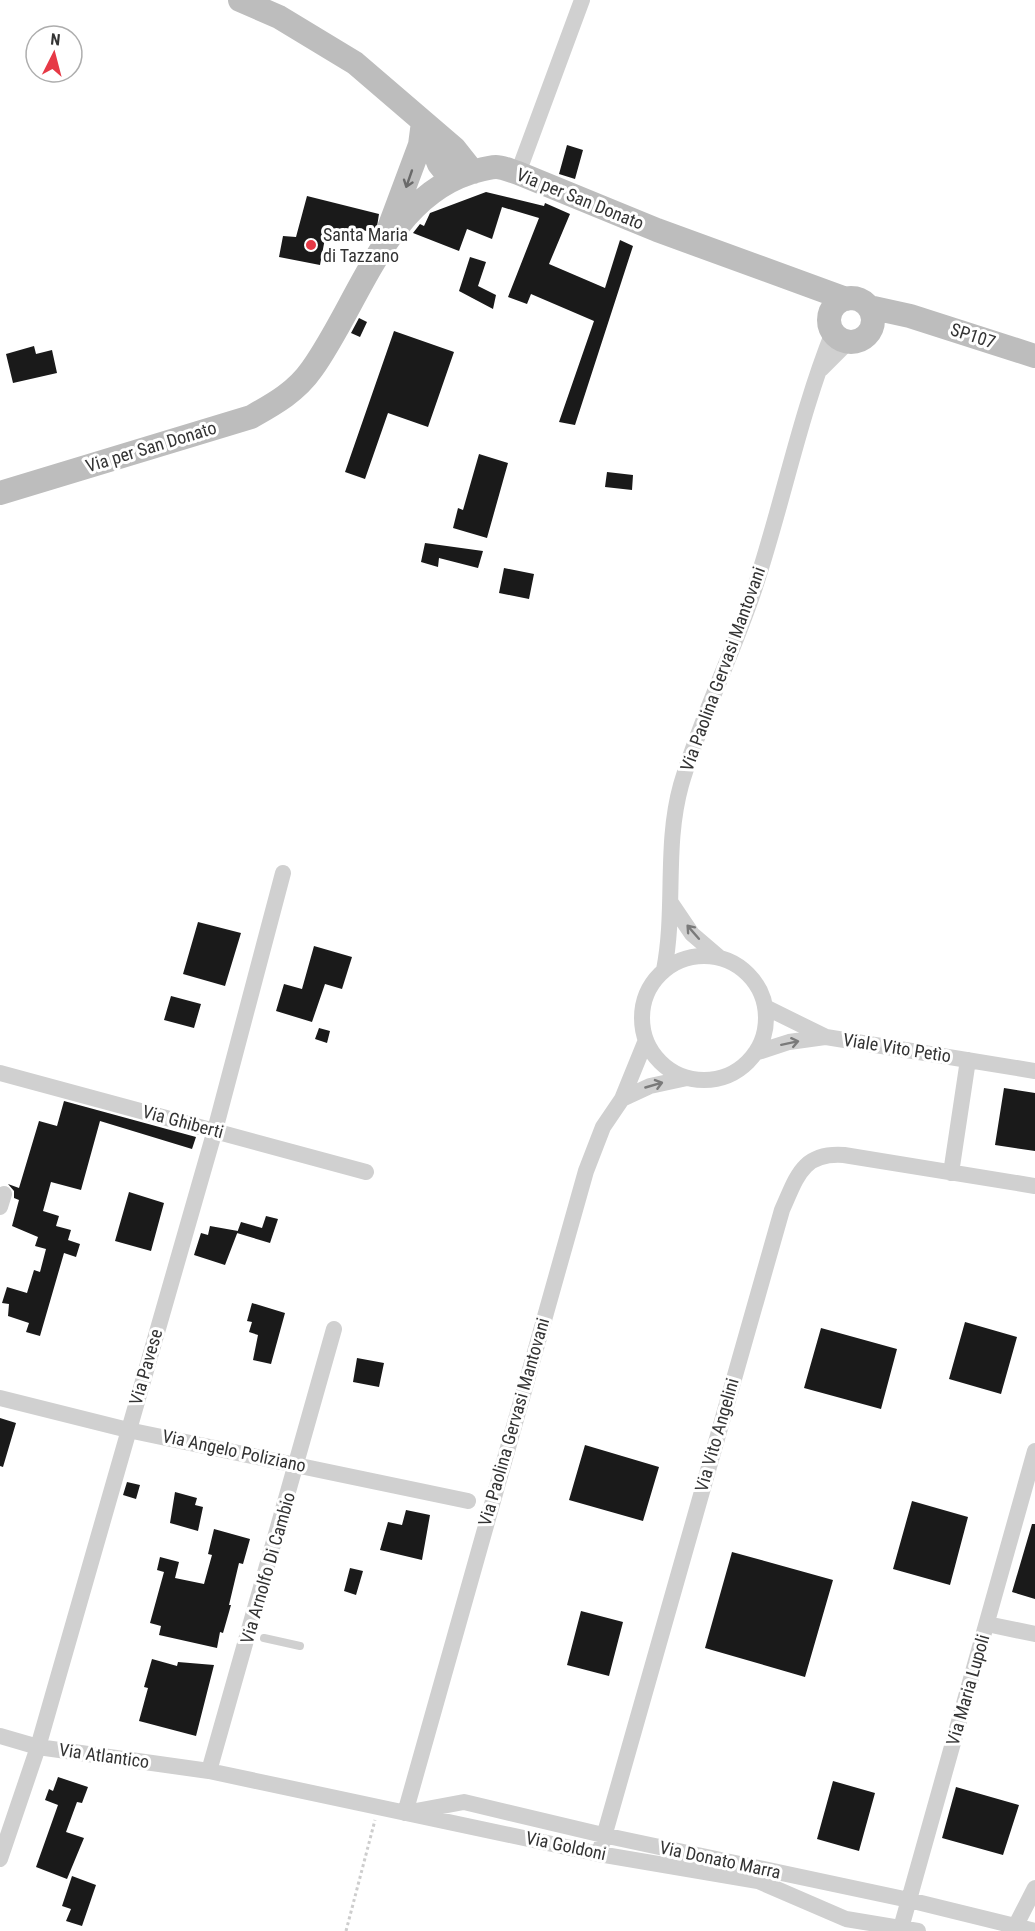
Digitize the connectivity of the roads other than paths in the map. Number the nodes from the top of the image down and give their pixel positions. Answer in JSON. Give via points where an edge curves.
{"nodes":[{"id":1,"x":240,"y":0,"type":"edge"},
{"id":2,"x":582,"y":0,"type":"edge"},
{"id":3,"x":423,"y":122,"type":"junction"},
{"id":4,"x":518,"y":173,"type":"junction"},
{"id":5,"x":462,"y":176,"type":"junction"},
{"id":6,"x":379,"y":252,"type":"junction"},
{"id":7,"x":871,"y":315,"type":"junction"},
{"id":8,"x":839,"y":321,"type":"junction"},
{"id":9,"x":1035,"y":356,"type":"edge"},
{"id":10,"x":0,"y":493,"type":"edge"},
{"id":11,"x":283,"y":873,"type":"dead end"},
{"id":12,"x":671,"y":903,"type":"junction"},
{"id":13,"x":720,"y":958,"type":"junction"},
{"id":14,"x":664,"y":970,"type":"junction"},
{"id":15,"x":765,"y":1007,"type":"junction"},
{"id":16,"x":826,"y":1037,"type":"junction"},
{"id":17,"x":646,"y":1040,"type":"junction"},
{"id":18,"x":756,"y":1053,"type":"junction"},
{"id":19,"x":968,"y":1060,"type":"junction"},
{"id":20,"x":1035,"y":1071,"type":"edge"},
{"id":21,"x":0,"y":1073,"type":"edge"},
{"id":22,"x":687,"y":1077,"type":"junction"},
{"id":23,"x":622,"y":1099,"type":"junction"},
{"id":24,"x":215,"y":1130,"type":"junction"},
{"id":25,"x":366,"y":1172,"type":"dead end"},
{"id":26,"x":951,"y":1173,"type":"junction"},
{"id":27,"x":1035,"y":1186,"type":"edge"},
{"id":28,"x":334,"y":1329,"type":"dead end"},
{"id":29,"x":0,"y":1398,"type":"edge"},
{"id":30,"x":128,"y":1430,"type":"junction"},
{"id":31,"x":1035,"y":1451,"type":"edge"},
{"id":32,"x":298,"y":1464,"type":"junction"},
{"id":33,"x":468,"y":1501,"type":"dead end"},
{"id":34,"x":987,"y":1624,"type":"junction"},
{"id":35,"x":1035,"y":1634,"type":"edge"},
{"id":36,"x":256,"y":1635,"type":"junction"},
{"id":37,"x":300,"y":1646,"type":"dead end"},
{"id":38,"x":0,"y":1736,"type":"edge"},
{"id":39,"x":38,"y":1747,"type":"junction"},
{"id":40,"x":209,"y":1771,"type":"junction"},
{"id":41,"x":405,"y":1813,"type":"junction"},
{"id":42,"x":603,"y":1835,"type":"junction"},
{"id":43,"x":599,"y":1854,"type":"junction"},
{"id":44,"x":0,"y":1859,"type":"edge"},
{"id":45,"x":1035,"y":1888,"type":"edge"},
{"id":46,"x":909,"y":1900,"type":"junction"},
{"id":47,"x":1015,"y":1927,"type":"junction"},
{"id":48,"x":909,"y":1930,"type":"edge"},
{"id":49,"x":1035,"y":1931,"type":"edge"}],
"edges":[{"from":1,"to":3,"type":"street","via":[[279,17],[355,63]]},
{"from":2,"to":4,"type":"street"},
{"from":3,"to":5,"type":"street","via":[[454,148]]},
{"from":3,"to":6,"type":"street","one_way":true,"via":[[408,184]]},
{"from":4,"to":5,"type":"street","name":"Via per San Donato","via":[[496,167]]},
{"from":4,"to":8,"type":"street","name":"Via per San Donato","via":[[812,288]]},
{"from":5,"to":6,"type":"street","name":"Via per San Donato","via":[[425,196]]},
{"from":6,"to":10,"type":"street","name":"Via per San Donato","via":[[311,370],[283,400],[250,417]]},
{"from":7,"to":8,"type":"street","name":"Via per San Donato","via":[[858,299]]},
{"from":7,"to":8,"type":"street","via":[[867,335]]},
{"from":7,"to":9,"type":"street","name":"SP107","number":"SP107","via":[[910,316]]},
{"from":8,"to":12,"type":"street","name":"Via Paolina Gervasi Mantovani","via":[[816,374],[753,592],[681,785],[670,838]]},
{"from":11,"to":24,"type":"street","name":"Via Pavese"},
{"from":13,"to":12,"type":"street","one_way":true,"via":[[692,934]]},
{"from":12,"to":14,"type":"street","name":"Via Paolina Gervasi Mantovani"},
{"from":13,"to":14,"type":"street","via":[[681,960]]},
{"from":13,"to":15,"type":"street","via":[[736,964],[750,976]]},
{"from":14,"to":17,"type":"street","via":[[651,985],[644,1002],[642,1022]]},
{"from":15,"to":16,"type":"street"},
{"from":15,"to":18,"type":"street","via":[[765,1031]]},
{"from":18,"to":16,"type":"street","one_way":true,"via":[[789,1042]]},
{"from":16,"to":19,"type":"street","name":"Viale Vito Petìo"},
{"from":17,"to":22,"type":"street","via":[[662,1064]]},
{"from":17,"to":23,"type":"street","name":"Via Paolina Gervasi Mantovani"},
{"from":18,"to":22,"type":"street","via":[[745,1064],[718,1078]]},
{"from":19,"to":20,"type":"street","name":"Viale Vito Petìo"},
{"from":19,"to":26,"type":"street","name":"Viale Vito Petìo"},
{"from":21,"to":24,"type":"street","name":"Via Ghiberti"},
{"from":23,"to":22,"type":"street","one_way":true,"via":[[650,1086]]},
{"from":23,"to":41,"type":"street","name":"Via Paolina Gervasi Mantovani","via":[[603,1127],[585,1171]]},
{"from":24,"to":25,"type":"street","name":"Via Ghiberti"},
{"from":24,"to":30,"type":"street","name":"Via Pavese"},
{"from":26,"to":27,"type":"street"},
{"from":26,"to":42,"type":"street","name":"Via Vito Angelini","via":[[828,1154],[802,1167],[782,1209]]},
{"from":28,"to":32,"type":"street","name":"Via Arnolfo Di Cambio"},
{"from":29,"to":30,"type":"street","name":"Via Angelo Poliziano"},
{"from":30,"to":32,"type":"street","name":"Via Angelo Poliziano"},
{"from":30,"to":39,"type":"street","name":"Via Pavese"},
{"from":31,"to":34,"type":"street","name":"Via Maria Lupoli"},
{"from":32,"to":33,"type":"street","name":"Via Angelo Poliziano"},
{"from":32,"to":36,"type":"street","name":"Via Arnolfo Di Cambio"},
{"from":34,"to":35,"type":"street"},
{"from":34,"to":46,"type":"street","name":"Via Maria Lupoli"},
{"from":36,"to":37,"type":"lane"},
{"from":36,"to":40,"type":"street","name":"Via Arnolfo Di Cambio"},
{"from":38,"to":39,"type":"street","name":"Via Atlantico"},
{"from":39,"to":40,"type":"street","name":"Via Atlantico"},
{"from":39,"to":44,"type":"street","name":"Via Pavese"},
{"from":40,"to":41,"type":"street","name":"Via Goldoni"},
{"from":41,"to":42,"type":"street","name":"Via Donato Marra","via":[[464,1802]]},
{"from":41,"to":43,"type":"street","name":"Via Goldoni"},
{"from":42,"to":43,"type":"street","name":"Via Vito Angelini"},
{"from":42,"to":46,"type":"street","name":"Via Donato Marra"},
{"from":43,"to":48,"type":"street","name":"Via Goldoni","via":[[758,1881],[846,1919]]},
{"from":45,"to":47,"type":"street"},
{"from":46,"to":47,"type":"street","name":"Via Donato Marra"},
{"from":46,"to":48,"type":"street","name":"Via Maria Lupoli"},
{"from":47,"to":49,"type":"street","name":"Via Donato Marra"}]}
